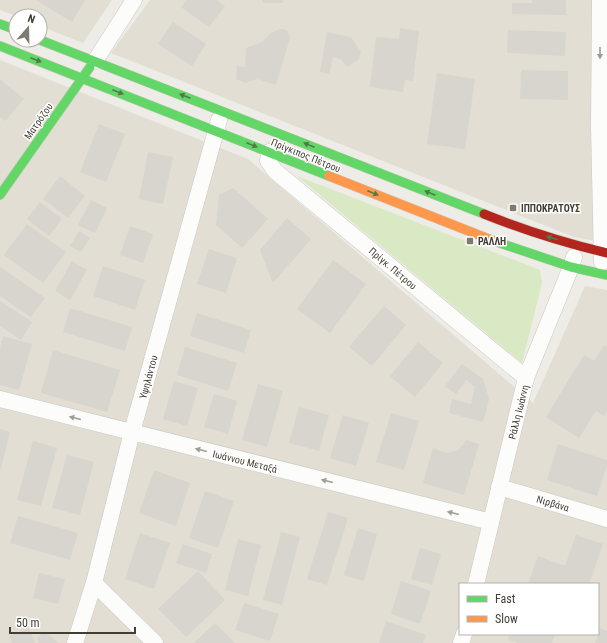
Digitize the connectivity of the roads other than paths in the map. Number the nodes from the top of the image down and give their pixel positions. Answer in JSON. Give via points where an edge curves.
{"nodes":[{"id":1,"x":134,"y":0,"type":"edge"},
{"id":2,"x":600,"y":0,"type":"edge"},
{"id":3,"x":48,"y":43,"type":"edge"},
{"id":4,"x":0,"y":46,"type":"edge"},
{"id":5,"x":95,"y":61,"type":"junction"},
{"id":6,"x":82,"y":78,"type":"junction"},
{"id":7,"x":221,"y":110,"type":"junction"},
{"id":8,"x":603,"y":127,"type":"edge"},
{"id":9,"x":216,"y":131,"type":"junction"},
{"id":10,"x":270,"y":152,"type":"junction"},
{"id":11,"x":0,"y":195,"type":"edge"},
{"id":12,"x":577,"y":246,"type":"junction"},
{"id":13,"x":605,"y":253,"type":"edge"},
{"id":14,"x":571,"y":267,"type":"junction"},
{"id":15,"x":604,"y":274,"type":"edge"},
{"id":16,"x":526,"y":378,"type":"junction"},
{"id":17,"x":0,"y":399,"type":"edge"},
{"id":18,"x":132,"y":432,"type":"junction"},
{"id":19,"x":499,"y":487,"type":"junction"},
{"id":20,"x":607,"y":519,"type":"edge"},
{"id":21,"x":491,"y":522,"type":"junction"},
{"id":22,"x":94,"y":583,"type":"junction"},
{"id":23,"x":476,"y":583,"type":"edge"},
{"id":24,"x":149,"y":642,"type":"edge"},
{"id":25,"x":75,"y":643,"type":"edge"}],
"edges":[{"from":1,"to":5,"type":"street"},
{"from":2,"to":8,"type":"street","one_way":true},
{"from":3,"to":5,"type":"main road","name":"Πρίγκιπος Πέτρου"},
{"from":4,"to":6,"type":"main road","name":"Πρίγκιπος Πέτρου","one_way":true},
{"from":5,"to":6,"type":"main road","name":"Ματρόζου"},
{"from":7,"to":5,"type":"main road","name":"Πρίγκιπος Πέτρου","one_way":true},
{"from":6,"to":9,"type":"main road","name":"Πρίγκιπος Πέτρου","one_way":true},
{"from":6,"to":11,"type":"main road","name":"Ματρόζου"},
{"from":7,"to":9,"type":"street","name":"Υψηλάντου"},
{"from":12,"to":7,"type":"main road","name":"Πρίγκιπος Πέτρου","one_way":true,"via":[[508,224]]},
{"from":8,"to":13,"type":"street"},
{"from":9,"to":10,"type":"main road","name":"Πρίγκιπος Πέτρου","one_way":true},
{"from":9,"to":18,"type":"street","name":"Υψηλάντου"},
{"from":10,"to":14,"type":"main road","name":"Πρίγκιπος Πέτρου","one_way":true,"via":[[507,246]]},
{"from":10,"to":16,"type":"street","name":"Πρίγκ. Πέτρου","via":[[268,161],[275,171]]},
{"from":12,"to":13,"type":"main road","name":"Πρίγκιπος Πέτρου"},
{"from":12,"to":14,"type":"street","name":"Ράλλη Ιωάννη"},
{"from":13,"to":15,"type":"street"},
{"from":14,"to":15,"type":"main road","name":"Πρίγκιπος Πέτρου"},
{"from":14,"to":16,"type":"street","name":"Ράλλη Ιωάννη"},
{"from":16,"to":19,"type":"street","name":"Ράλλη Ιωάννη"},
{"from":18,"to":17,"type":"street","name":"Ιωάννου Μεταξά","one_way":true},
{"from":21,"to":18,"type":"street","name":"Ιωάννου Μεταξά","one_way":true},
{"from":18,"to":22,"type":"street","name":"Υψηλάντου"},
{"from":19,"to":20,"type":"street","name":"Νιρβάνα"},
{"from":19,"to":21,"type":"street","name":"Ράλλη Ιωάννη"},
{"from":21,"to":23,"type":"street","name":"Ράλλη Ιωάννη"},
{"from":22,"to":24,"type":"street"},
{"from":22,"to":25,"type":"street","name":"Υψηλάντου"}]}
